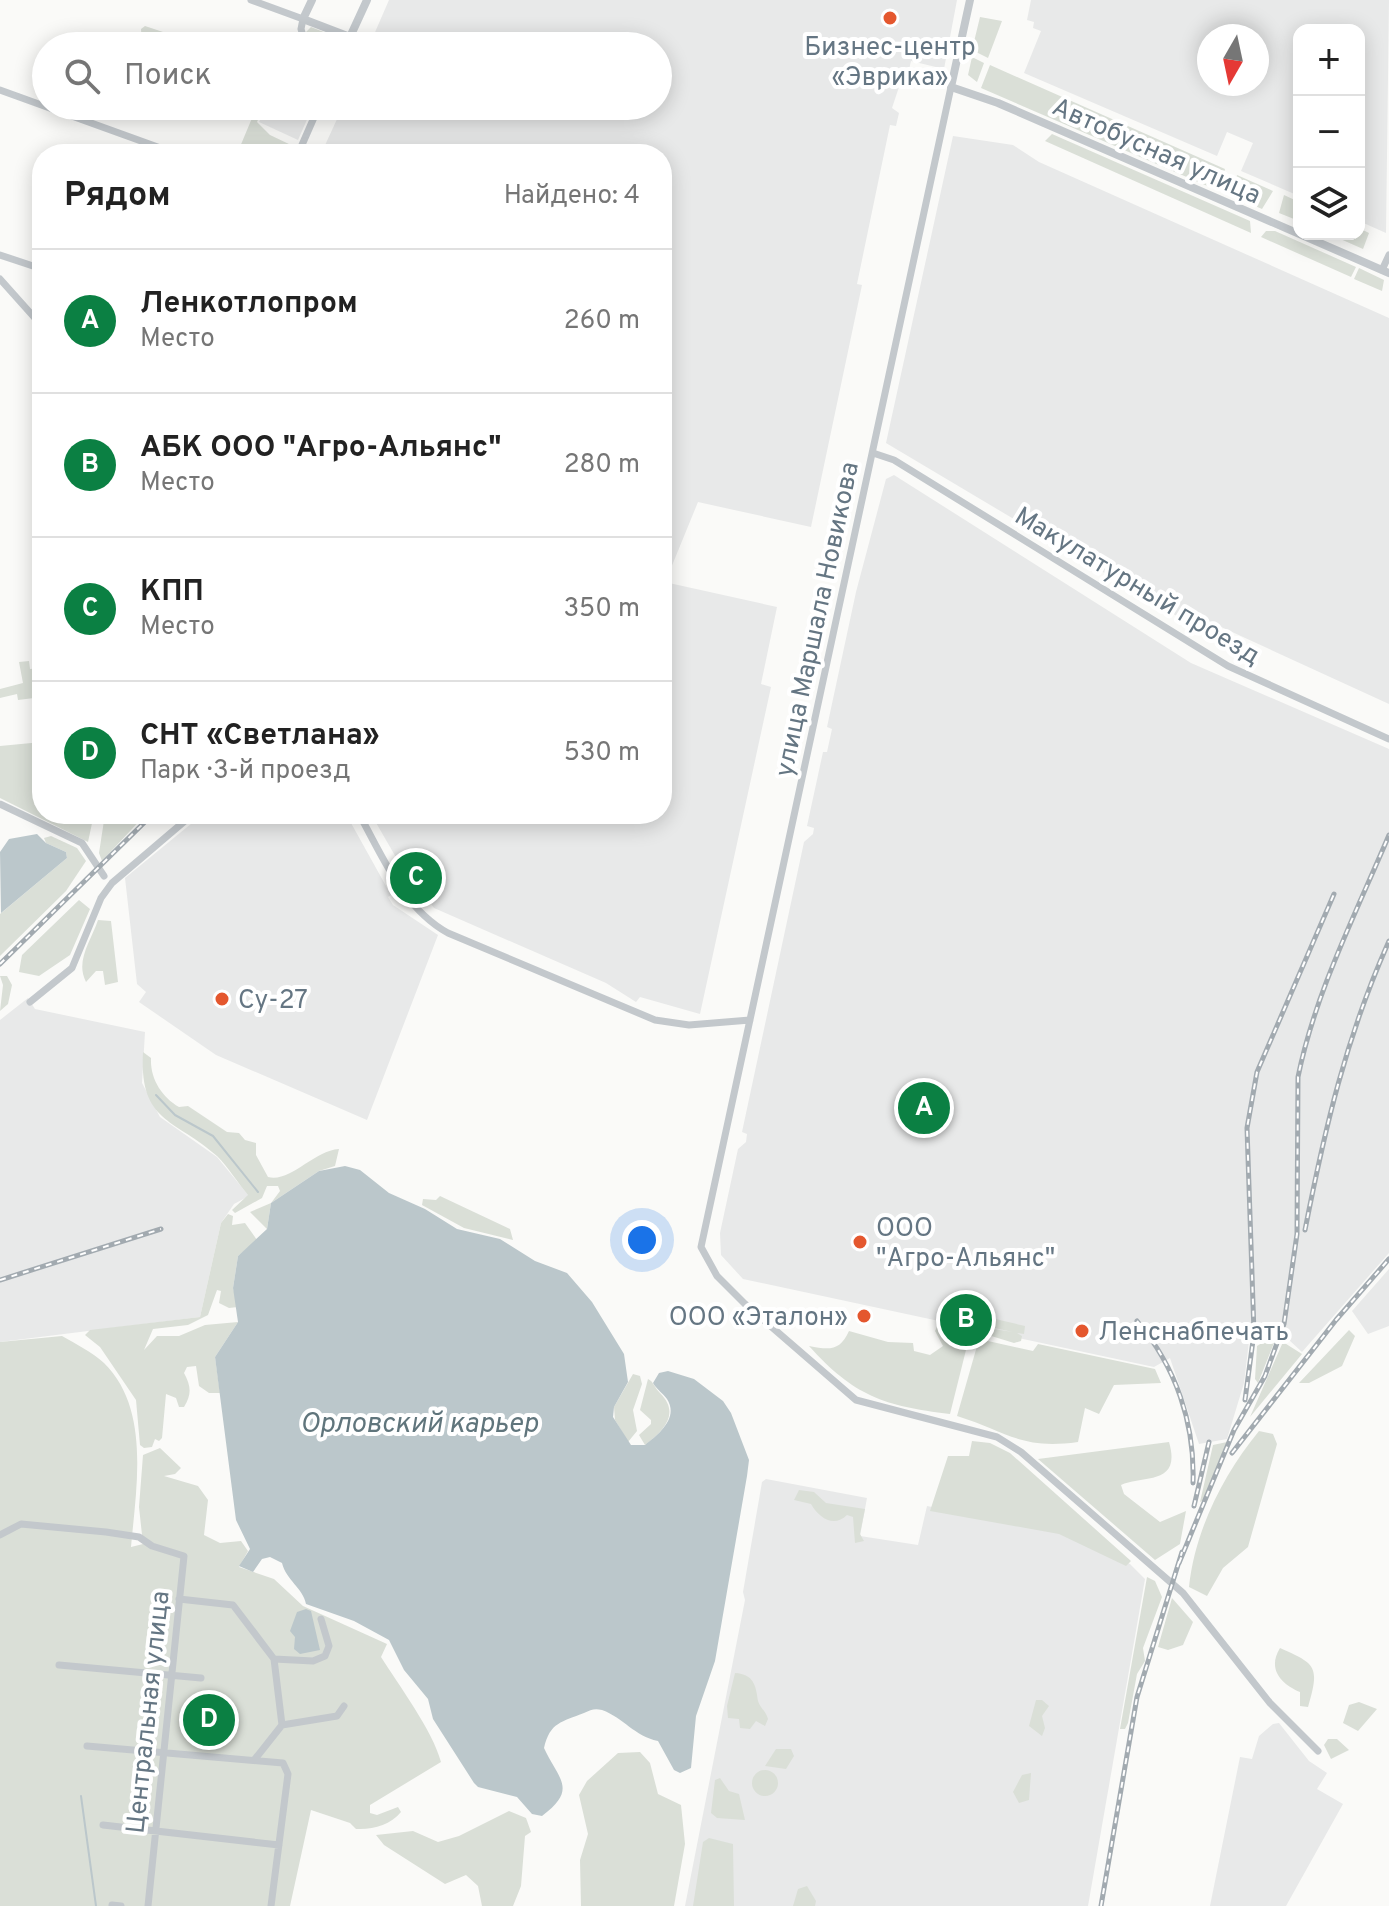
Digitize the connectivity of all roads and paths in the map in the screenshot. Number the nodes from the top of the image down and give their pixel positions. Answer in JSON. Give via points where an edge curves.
{"nodes":[{"id":1,"x":251,"y":0,"type":"edge"},
{"id":2,"x":312,"y":0,"type":"edge"},
{"id":3,"x":367,"y":0,"type":"edge"},
{"id":4,"x":970,"y":0,"type":"edge"},
{"id":5,"x":303,"y":19,"type":"junction"},
{"id":6,"x":302,"y":32,"type":"edge"},
{"id":7,"x":337,"y":32,"type":"edge"},
{"id":8,"x":352,"y":32,"type":"edge"},
{"id":9,"x":951,"y":87,"type":"junction"},
{"id":10,"x":0,"y":90,"type":"edge"},
{"id":11,"x":32,"y":102,"type":"edge"},
{"id":12,"x":83,"y":120,"type":"edge"},
{"id":13,"x":313,"y":120,"type":"edge"},
{"id":14,"x":149,"y":144,"type":"edge"},
{"id":15,"x":302,"y":144,"type":"edge"},
{"id":16,"x":0,"y":255,"type":"edge"},
{"id":17,"x":1389,"y":255,"type":"edge"},
{"id":18,"x":32,"y":266,"type":"edge"},
{"id":19,"x":1386,"y":272,"type":"edge"},
{"id":20,"x":0,"y":279,"type":"edge"},
{"id":21,"x":32,"y":315,"type":"edge"},
{"id":22,"x":873,"y":453,"type":"junction"},
{"id":23,"x":1389,"y":739,"type":"edge"},
{"id":24,"x":0,"y":804,"type":"edge"},
{"id":25,"x":32,"y":819,"type":"edge"},
{"id":26,"x":42,"y":824,"type":"edge"},
{"id":27,"x":181,"y":824,"type":"edge"},
{"id":28,"x":365,"y":824,"type":"edge"},
{"id":29,"x":104,"y":876,"type":"dead end"},
{"id":30,"x":30,"y":1002,"type":"dead end"},
{"id":31,"x":750,"y":1020,"type":"junction"},
{"id":32,"x":0,"y":1535,"type":"edge"},
{"id":33,"x":179,"y":1599,"type":"junction"},
{"id":34,"x":321,"y":1619,"type":"dead end"},
{"id":35,"x":274,"y":1659,"type":"junction"},
{"id":36,"x":59,"y":1665,"type":"dead end"},
{"id":37,"x":171,"y":1673,"type":"junction"},
{"id":38,"x":201,"y":1678,"type":"dead end"},
{"id":39,"x":344,"y":1706,"type":"dead end"},
{"id":40,"x":282,"y":1725,"type":"junction"},
{"id":41,"x":87,"y":1746,"type":"dead end"},
{"id":42,"x":1318,"y":1751,"type":"dead end"},
{"id":43,"x":161,"y":1752,"type":"junction"},
{"id":44,"x":255,"y":1759,"type":"junction"},
{"id":45,"x":103,"y":1825,"type":"dead end"},
{"id":46,"x":154,"y":1831,"type":"junction"},
{"id":47,"x":279,"y":1845,"type":"junction"},
{"id":48,"x":112,"y":1905,"type":"edge"},
{"id":49,"x":121,"y":1906,"type":"edge"},
{"id":50,"x":148,"y":1906,"type":"edge"},
{"id":51,"x":271,"y":1906,"type":"edge"}],
"edges":[{"from":1,"to":5,"type":"street"},
{"from":2,"to":5,"type":"street"},
{"from":3,"to":8,"type":"street"},
{"from":4,"to":9,"type":"street","name":"улица Маршала Новикова"},
{"from":5,"to":6,"type":"street"},
{"from":5,"to":7,"type":"street"},
{"from":9,"to":19,"type":"street","name":"Автобусная улица"},
{"from":9,"to":22,"type":"street","name":"улица Маршала Новикова"},
{"from":10,"to":11,"type":"street"},
{"from":12,"to":14,"type":"street"},
{"from":13,"to":15,"type":"street"},
{"from":16,"to":18,"type":"street"},
{"from":17,"to":19,"type":"street"},
{"from":20,"to":21,"type":"street"},
{"from":22,"to":23,"type":"street","name":"Макулатурный проезд","via":[[894,460],[1228,666]]},
{"from":22,"to":31,"type":"street","name":"улица Маршала Новикова"},
{"from":24,"to":25,"type":"street"},
{"from":26,"to":29,"type":"street","via":[[82,843]]},
{"from":27,"to":30,"type":"street","via":[[112,883],[72,968]]},
{"from":28,"to":31,"type":"street","via":[[410,902],[448,933],[655,1020],[689,1025]]},
{"from":31,"to":42,"type":"street","name":"улица Маршала Новикова","via":[[701,1247],[708,1263],[728,1288],[856,1400],[997,1437],[1021,1452],[1183,1593],[1270,1703]]},
{"from":32,"to":33,"type":"street","name":"Центральная улица","via":[[21,1524],[139,1537],[184,1556]]},
{"from":33,"to":35,"type":"street","via":[[233,1605]]},
{"from":33,"to":37,"type":"street","name":"Центральная улица"},
{"from":34,"to":35,"type":"street","via":[[329,1646],[325,1656],[313,1661]]},
{"from":35,"to":40,"type":"street"},
{"from":36,"to":37,"type":"street"},
{"from":37,"to":38,"type":"street"},
{"from":37,"to":43,"type":"street","name":"Центральная улица"},
{"from":39,"to":40,"type":"street","via":[[337,1716]]},
{"from":40,"to":44,"type":"street"},
{"from":41,"to":43,"type":"street"},
{"from":43,"to":44,"type":"street"},
{"from":43,"to":46,"type":"street","name":"Центральная улица"},
{"from":44,"to":47,"type":"street","via":[[283,1763],[288,1774]]},
{"from":45,"to":46,"type":"street"},
{"from":46,"to":47,"type":"street"},
{"from":46,"to":50,"type":"street","name":"Центральная улица"},
{"from":47,"to":51,"type":"street"},
{"from":48,"to":49,"type":"street"}]}
